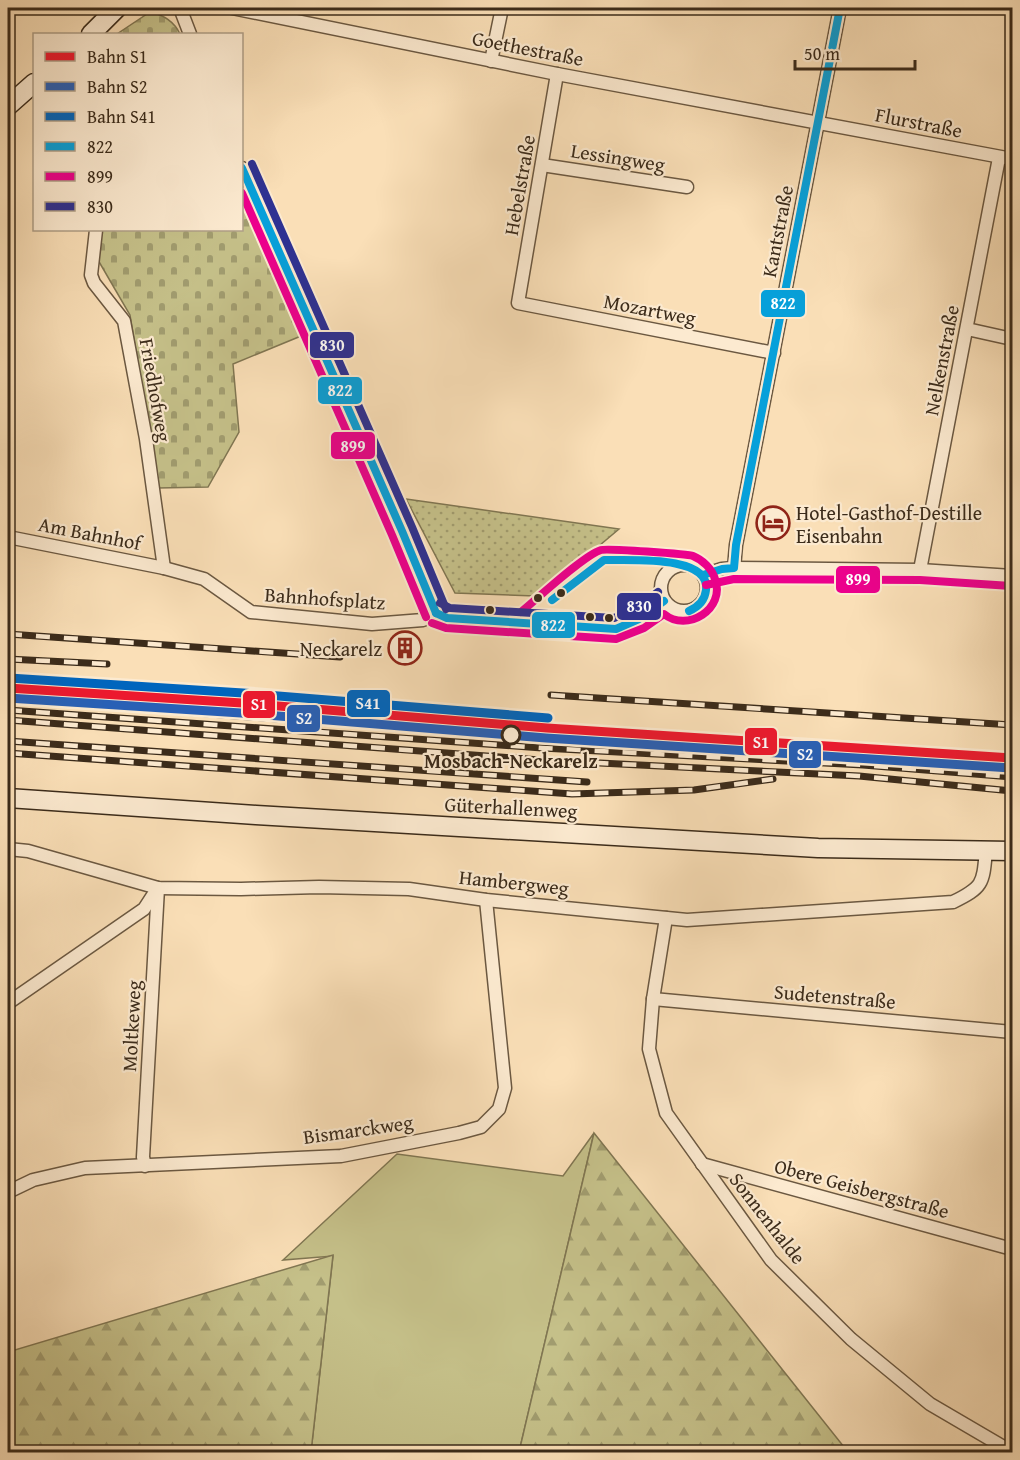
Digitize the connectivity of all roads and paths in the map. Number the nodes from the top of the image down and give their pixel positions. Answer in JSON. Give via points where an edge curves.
{"nodes":[{"id":1,"x":117,"y":8,"type":"edge"},
{"id":2,"x":133,"y":8,"type":"edge"},
{"id":3,"x":180,"y":8,"type":"edge"},
{"id":4,"x":232,"y":8,"type":"edge"},
{"id":5,"x":502,"y":8,"type":"edge"},
{"id":6,"x":840,"y":8,"type":"edge"},
{"id":7,"x":100,"y":31,"type":"edge"},
{"id":8,"x":190,"y":33,"type":"edge"},
{"id":9,"x":491,"y":61,"type":"junction"},
{"id":10,"x":557,"y":74,"type":"junction"},
{"id":11,"x":33,"y":83,"type":"edge"},
{"id":12,"x":8,"y":106,"type":"edge"},
{"id":13,"x":818,"y":123,"type":"junction"},
{"id":14,"x":999,"y":158,"type":"junction"},
{"id":15,"x":1012,"y":159,"type":"edge"},
{"id":16,"x":542,"y":165,"type":"junction"},
{"id":17,"x":243,"y":170,"type":"edge"},
{"id":18,"x":687,"y":187,"type":"dead end"},
{"id":19,"x":96,"y":231,"type":"edge"},
{"id":20,"x":518,"y":303,"type":"joint"},
{"id":21,"x":967,"y":329,"type":"junction"},
{"id":22,"x":1012,"y":339,"type":"edge"},
{"id":23,"x":774,"y":352,"type":"junction"},
{"id":24,"x":8,"y":537,"type":"edge"},
{"id":25,"x":164,"y":568,"type":"junction"},
{"id":26,"x":734,"y":568,"type":"junction"},
{"id":27,"x":920,"y":570,"type":"junction"},
{"id":28,"x":703,"y":575,"type":"junction"},
{"id":29,"x":1012,"y":576,"type":"edge"},
{"id":30,"x":664,"y":601,"type":"junction"},
{"id":31,"x":436,"y":613,"type":"junction"},
{"id":32,"x":8,"y":798,"type":"edge"},
{"id":33,"x":8,"y":849,"type":"edge"},
{"id":34,"x":986,"y":850,"type":"junction"},
{"id":35,"x":1012,"y":851,"type":"edge"},
{"id":36,"x":158,"y":888,"type":"junction"},
{"id":37,"x":486,"y":900,"type":"junction"},
{"id":38,"x":666,"y":918,"type":"junction"},
{"id":39,"x":653,"y":999,"type":"junction"},
{"id":40,"x":8,"y":1003,"type":"edge"},
{"id":41,"x":1012,"y":1032,"type":"edge"},
{"id":42,"x":702,"y":1164,"type":"junction"},
{"id":43,"x":145,"y":1166,"type":"junction"},
{"id":44,"x":8,"y":1192,"type":"edge"},
{"id":45,"x":1012,"y":1249,"type":"edge"},
{"id":46,"x":1012,"y":1452,"type":"edge"}],
"edges":[{"from":1,"to":7,"type":"street"},
{"from":2,"to":7,"type":"street"},
{"from":3,"to":8,"type":"street"},
{"from":4,"to":9,"type":"street","name":"Goethestraße"},
{"from":5,"to":9,"type":"street"},
{"from":6,"to":13,"type":"street","name":"Kantstraße"},
{"from":9,"to":10,"type":"street","name":"Goethestraße"},
{"from":10,"to":13,"type":"street","name":"Goethestraße"},
{"from":10,"to":16,"type":"street","name":"Hebelstraße"},
{"from":11,"to":12,"type":"street"},
{"from":13,"to":14,"type":"street","name":"Flurstraße"},
{"from":13,"to":23,"type":"street","name":"Kantstraße"},
{"from":14,"to":15,"type":"street","name":"Flurstraße"},
{"from":14,"to":21,"type":"street","name":"Nelkenstraße"},
{"from":16,"to":18,"type":"street","name":"Lessingweg"},
{"from":16,"to":20,"type":"street","name":"Hebelstraße"},
{"from":17,"to":31,"type":"street"},
{"from":19,"to":25,"type":"street","name":"Friedhofweg","via":[[91,275],[124,321]]},
{"from":20,"to":23,"type":"street","name":"Mozartweg"},
{"from":21,"to":22,"type":"street"},
{"from":21,"to":27,"type":"street","name":"Nelkenstraße"},
{"from":23,"to":26,"type":"street","name":"Kantstraße"},
{"from":24,"to":25,"type":"street","name":"Am Bahnhof"},
{"from":25,"to":31,"type":"street","name":"Bahnhofsplatz","via":[[204,579],[251,612],[372,624],[423,620]]},
{"from":26,"to":27,"type":"street"},
{"from":26,"to":28,"type":"street"},
{"from":27,"to":29,"type":"street"},
{"from":28,"to":30,"type":"street","via":[[689,566],[671,570],[661,584]]},
{"from":28,"to":30,"type":"street","via":[[707,589],[703,601],[693,609],[674,609]]},
{"from":30,"to":31,"type":"street","name":"Bahnhofsplatz","via":[[616,629],[447,618]]},
{"from":32,"to":34,"type":"street","name":"Güterhallenweg","via":[[818,848]]},
{"from":33,"to":36,"type":"street","name":"Hambergweg","via":[[28,850]]},
{"from":34,"to":35,"type":"street","name":"Güterhallenweg"},
{"from":34,"to":38,"type":"street","name":"Hambergweg","via":[[984,876],[974,892],[953,902],[687,920]]},
{"from":36,"to":37,"type":"street","name":"Hambergweg","via":[[410,889]]},
{"from":36,"to":40,"type":"street","via":[[144,909]]},
{"from":36,"to":43,"type":"street","name":"Moltkeweg"},
{"from":37,"to":38,"type":"street","name":"Hambergweg"},
{"from":37,"to":43,"type":"street","name":"Bismarckweg","via":[[505,1088],[500,1109],[481,1127],[341,1156]]},
{"from":38,"to":39,"type":"street","name":"Sonnenhalde"},
{"from":39,"to":41,"type":"street","name":"Sudetenstraße"},
{"from":39,"to":42,"type":"street","name":"Sonnenhalde","via":[[650,1049],[666,1113]]},
{"from":42,"to":45,"type":"street","name":"Obere Geisbergstraße"},
{"from":42,"to":46,"type":"street","name":"Sonnenhalde","via":[[771,1260],[851,1339],[930,1404]]},
{"from":43,"to":44,"type":"street","name":"Bismarckweg","via":[[85,1168],[33,1180]]}]}
